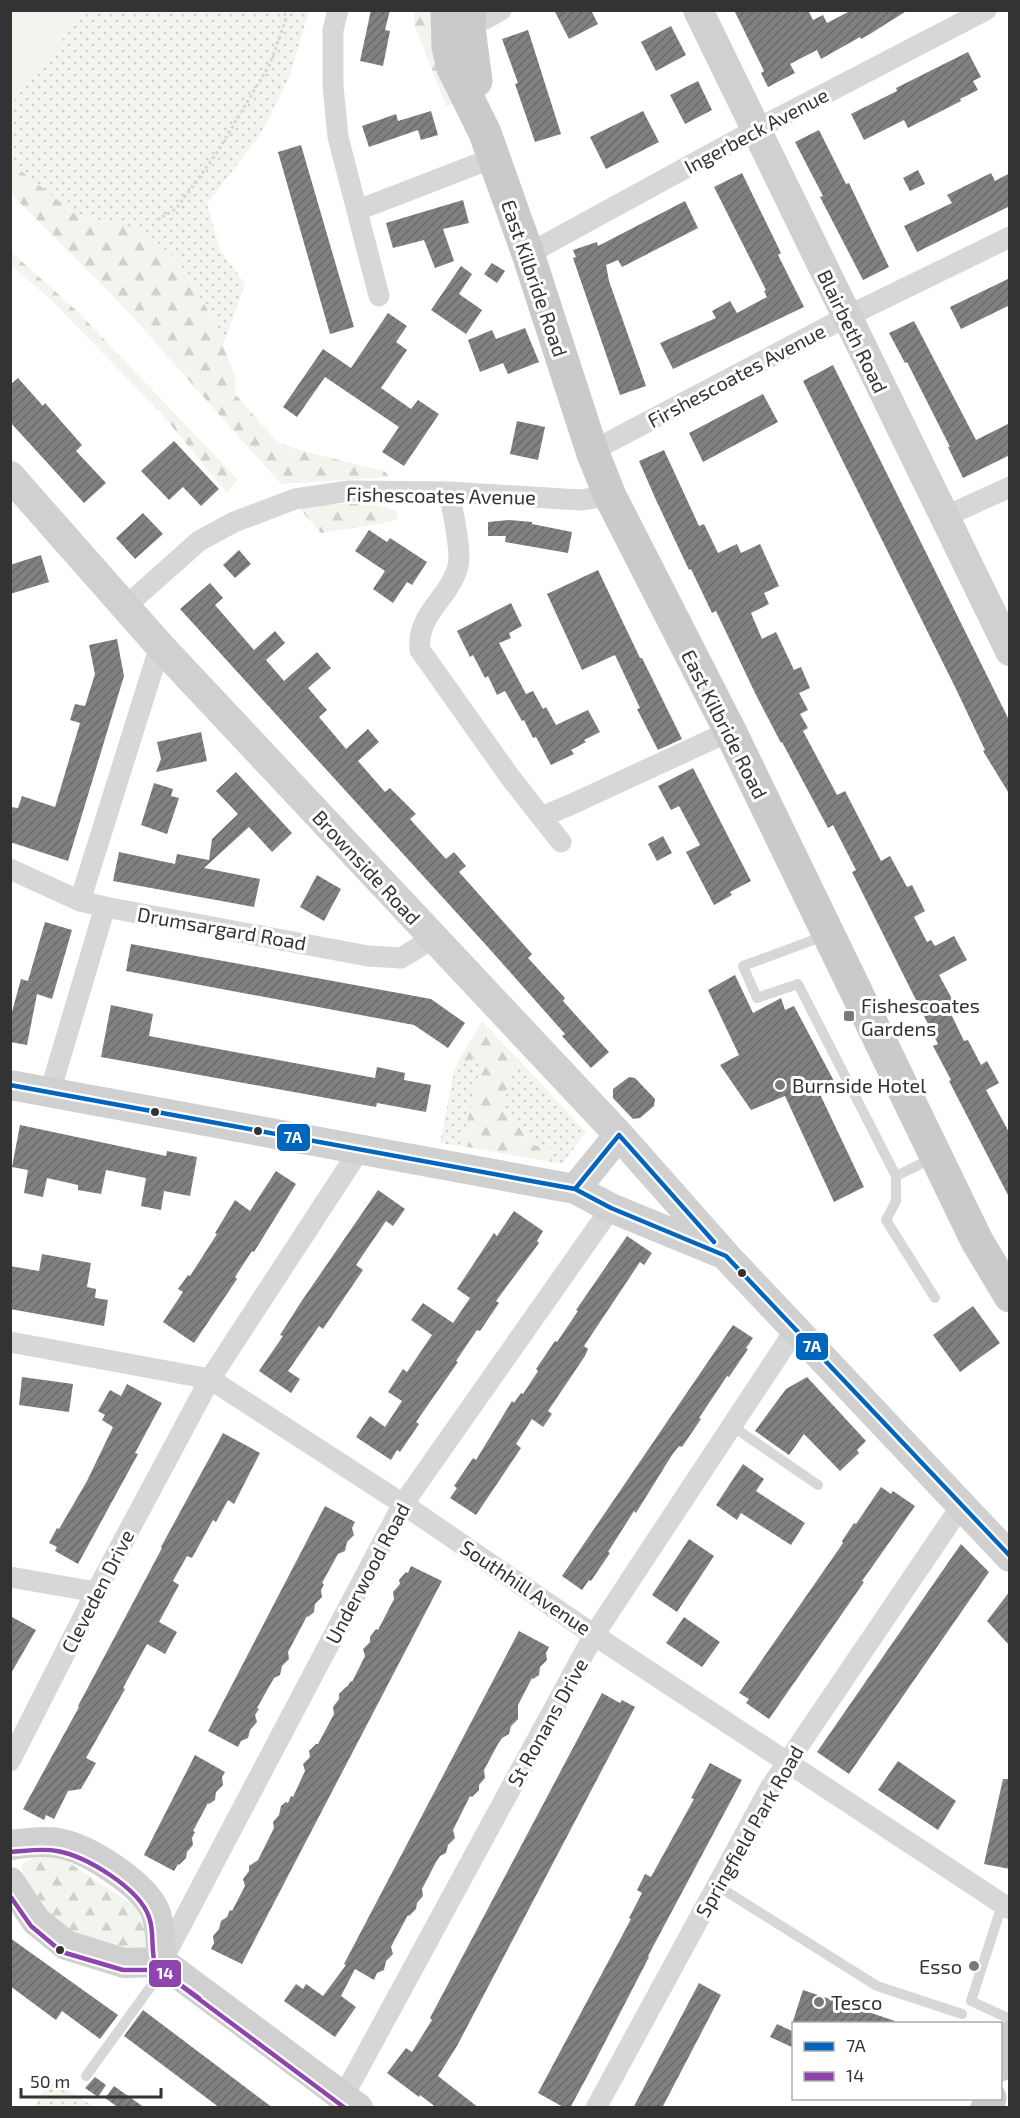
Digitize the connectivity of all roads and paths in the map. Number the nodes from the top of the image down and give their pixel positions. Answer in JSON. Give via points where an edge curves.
{"nodes":[{"id":1,"x":284,"y":10,"type":"edge"},
{"id":2,"x":338,"y":10,"type":"edge"},
{"id":3,"x":447,"y":10,"type":"edge"},
{"id":4,"x":698,"y":10,"type":"edge"},
{"id":5,"x":986,"y":10,"type":"edge"},
{"id":6,"x":485,"y":13,"type":"edge"},
{"id":7,"x":755,"y":130,"type":"junction"},
{"id":8,"x":489,"y":145,"type":"junction"},
{"id":9,"x":358,"y":210,"type":"junction"},
{"id":10,"x":157,"y":220,"type":"dead end"},
{"id":11,"x":1010,"y":237,"type":"edge"},
{"id":12,"x":528,"y":254,"type":"junction"},
{"id":13,"x":379,"y":296,"type":"dead end"},
{"id":14,"x":846,"y":317,"type":"junction"},
{"id":15,"x":592,"y":451,"type":"junction"},
{"id":16,"x":10,"y":477,"type":"edge"},
{"id":17,"x":1010,"y":487,"type":"edge"},
{"id":18,"x":449,"y":492,"type":"junction"},
{"id":19,"x":610,"y":496,"type":"junction"},
{"id":20,"x":944,"y":517,"type":"junction"},
{"id":21,"x":126,"y":606,"type":"junction"},
{"id":22,"x":160,"y":646,"type":"junction"},
{"id":23,"x":1010,"y":651,"type":"edge"},
{"id":24,"x":730,"y":730,"type":"junction"},
{"id":25,"x":541,"y":817,"type":"junction"},
{"id":26,"x":561,"y":842,"type":"dead end"},
{"id":27,"x":10,"y":869,"type":"edge"},
{"id":28,"x":80,"y":901,"type":"junction"},
{"id":29,"x":105,"y":907,"type":"junction"},
{"id":30,"x":828,"y":934,"type":"junction"},
{"id":31,"x":434,"y":938,"type":"junction"},
{"id":32,"x":10,"y":1085,"type":"edge"},
{"id":33,"x":50,"y":1092,"type":"junction"},
{"id":34,"x":619,"y":1135,"type":"junction"},
{"id":35,"x":360,"y":1149,"type":"junction"},
{"id":36,"x":936,"y":1156,"type":"junction"},
{"id":37,"x":896,"y":1176,"type":"junction"},
{"id":38,"x":575,"y":1189,"type":"junction"},
{"id":39,"x":610,"y":1208,"type":"junction"},
{"id":40,"x":726,"y":1256,"type":"junction"},
{"id":41,"x":1010,"y":1296,"type":"edge"},
{"id":42,"x":935,"y":1298,"type":"dead end"},
{"id":43,"x":795,"y":1330,"type":"junction"},
{"id":44,"x":10,"y":1342,"type":"edge"},
{"id":45,"x":210,"y":1379,"type":"junction"},
{"id":46,"x":732,"y":1426,"type":"junction"},
{"id":47,"x":818,"y":1485,"type":"dead end"},
{"id":48,"x":403,"y":1504,"type":"junction"},
{"id":49,"x":961,"y":1506,"type":"junction"},
{"id":50,"x":1010,"y":1557,"type":"edge"},
{"id":51,"x":10,"y":1576,"type":"edge"},
{"id":52,"x":96,"y":1592,"type":"junction"},
{"id":53,"x":594,"y":1635,"type":"junction"},
{"id":54,"x":10,"y":1761,"type":"edge"},
{"id":55,"x":787,"y":1761,"type":"junction"},
{"id":56,"x":10,"y":1845,"type":"edge"},
{"id":57,"x":10,"y":1882,"type":"edge"},
{"id":58,"x":716,"y":1885,"type":"junction"},
{"id":59,"x":1006,"y":1907,"type":"edge"},
{"id":60,"x":165,"y":1964,"type":"junction"},
{"id":61,"x":962,"y":2014,"type":"dead end"},
{"id":62,"x":1010,"y":2019,"type":"edge"},
{"id":63,"x":1010,"y":2037,"type":"edge"},
{"id":64,"x":1002,"y":2059,"type":"edge"},
{"id":65,"x":86,"y":2076,"type":"dead end"},
{"id":66,"x":350,"y":2102,"type":"edge"},
{"id":67,"x":596,"y":2108,"type":"edge"}],
"edges":[{"from":1,"to":10,"type":"path","via":[[286,19],[270,64],[216,154],[176,209]]},
{"from":2,"to":9,"type":"street","via":[[333,30],[333,86],[338,137]]},
{"from":3,"to":8,"type":"main road","name":"East Kilbride Road","via":[[453,68]]},
{"from":4,"to":7,"type":"street","name":"Blairbeth Road"},
{"from":5,"to":7,"type":"street","name":"Ingerbeck Avenue"},
{"from":6,"to":8,"type":"main road","name":"East Kilbride Road","via":[[472,55]]},
{"from":7,"to":12,"type":"street","name":"Ingerbeck Avenue"},
{"from":7,"to":14,"type":"street","name":"Blairbeth Road"},
{"from":8,"to":9,"type":"street"},
{"from":8,"to":12,"type":"main road","name":"East Kilbride Road"},
{"from":9,"to":13,"type":"street"},
{"from":11,"to":14,"type":"street","name":"Firshescoates Avenue"},
{"from":12,"to":15,"type":"main road","name":"East Kilbride Road"},
{"from":14,"to":15,"type":"street","name":"Firshescoates Avenue"},
{"from":14,"to":20,"type":"street","name":"Blairbeth Road"},
{"from":15,"to":19,"type":"main road","name":"East Kilbride Road"},
{"from":16,"to":21,"type":"street","name":"Brownside Road"},
{"from":17,"to":20,"type":"street"},
{"from":18,"to":19,"type":"street","name":"Fishescoates Avenue","via":[[580,500]]},
{"from":18,"to":21,"type":"street","name":"Fishescoates Avenue","via":[[349,490],[295,499],[234,522],[199,542]]},
{"from":18,"to":25,"type":"street","via":[[458,565],[422,627],[420,650]]},
{"from":19,"to":24,"type":"main road","name":"East Kilbride Road"},
{"from":20,"to":23,"type":"street","name":"Blairbeth Road"},
{"from":21,"to":22,"type":"street","name":"Brownside Road"},
{"from":22,"to":28,"type":"street"},
{"from":22,"to":31,"type":"street","name":"Brownside Road"},
{"from":24,"to":25,"type":"street"},
{"from":24,"to":30,"type":"main road","name":"East Kilbride Road"},
{"from":25,"to":26,"type":"street"},
{"from":27,"to":28,"type":"street","name":"Drumsargard Road"},
{"from":28,"to":29,"type":"street","name":"Drumsargard Road"},
{"from":29,"to":31,"type":"street","name":"Drumsargard Road","via":[[368,956],[401,958]]},
{"from":29,"to":33,"type":"street"},
{"from":30,"to":36,"type":"main road","name":"East Kilbride Road"},
{"from":30,"to":37,"type":"lane","via":[[743,966],[757,998],[798,984]]},
{"from":31,"to":34,"type":"street","name":"Brownside Road"},
{"from":32,"to":33,"type":"street"},
{"from":33,"to":35,"type":"street"},
{"from":34,"to":38,"type":"street"},
{"from":34,"to":40,"type":"street","name":"Brownside Road"},
{"from":35,"to":38,"type":"street"},
{"from":35,"to":45,"type":"street","name":"Cleveden Drive"},
{"from":36,"to":37,"type":"lane"},
{"from":36,"to":41,"type":"main road","name":"East Kilbride Road","via":[[977,1241]]},
{"from":37,"to":42,"type":"lane","via":[[896,1201],[886,1220]]},
{"from":38,"to":39,"type":"street"},
{"from":39,"to":40,"type":"street"},
{"from":39,"to":48,"type":"street","name":"Underwood Road"},
{"from":40,"to":43,"type":"street","name":"Brownside Road"},
{"from":43,"to":46,"type":"street","name":"St Ronans Drive"},
{"from":43,"to":49,"type":"street","name":"Brownside Road"},
{"from":44,"to":45,"type":"street","name":"Southhill Avenue"},
{"from":45,"to":48,"type":"street","name":"Southhill Avenue"},
{"from":45,"to":52,"type":"street","name":"Cleveden Drive"},
{"from":46,"to":47,"type":"lane"},
{"from":46,"to":53,"type":"street","name":"St Ronans Drive"},
{"from":48,"to":53,"type":"street","name":"Southhill Avenue"},
{"from":48,"to":60,"type":"street","name":"Underwood Road"},
{"from":49,"to":50,"type":"street","name":"Brownside Road"},
{"from":49,"to":55,"type":"street","name":"Springfield Park Road"},
{"from":51,"to":52,"type":"street"},
{"from":52,"to":54,"type":"street","name":"Cleveden Drive"},
{"from":53,"to":55,"type":"street","name":"Southhill Avenue"},
{"from":53,"to":66,"type":"street","name":"St Ronans Drive"},
{"from":55,"to":58,"type":"street","name":"Springfield Park Road"},
{"from":55,"to":59,"type":"street","name":"Southhill Avenue"},
{"from":56,"to":60,"type":"street","via":[[62,1844],[108,1864],[137,1887],[154,1910]]},
{"from":57,"to":60,"type":"street","via":[[36,1921],[66,1945],[124,1963]]},
{"from":58,"to":61,"type":"lane","via":[[877,1986]]},
{"from":58,"to":67,"type":"street","name":"Springfield Park Road"},
{"from":59,"to":62,"type":"lane","via":[[971,2001]]},
{"from":60,"to":65,"type":"lane"},
{"from":60,"to":66,"type":"street"},
{"from":63,"to":64,"type":"main road"}]}
